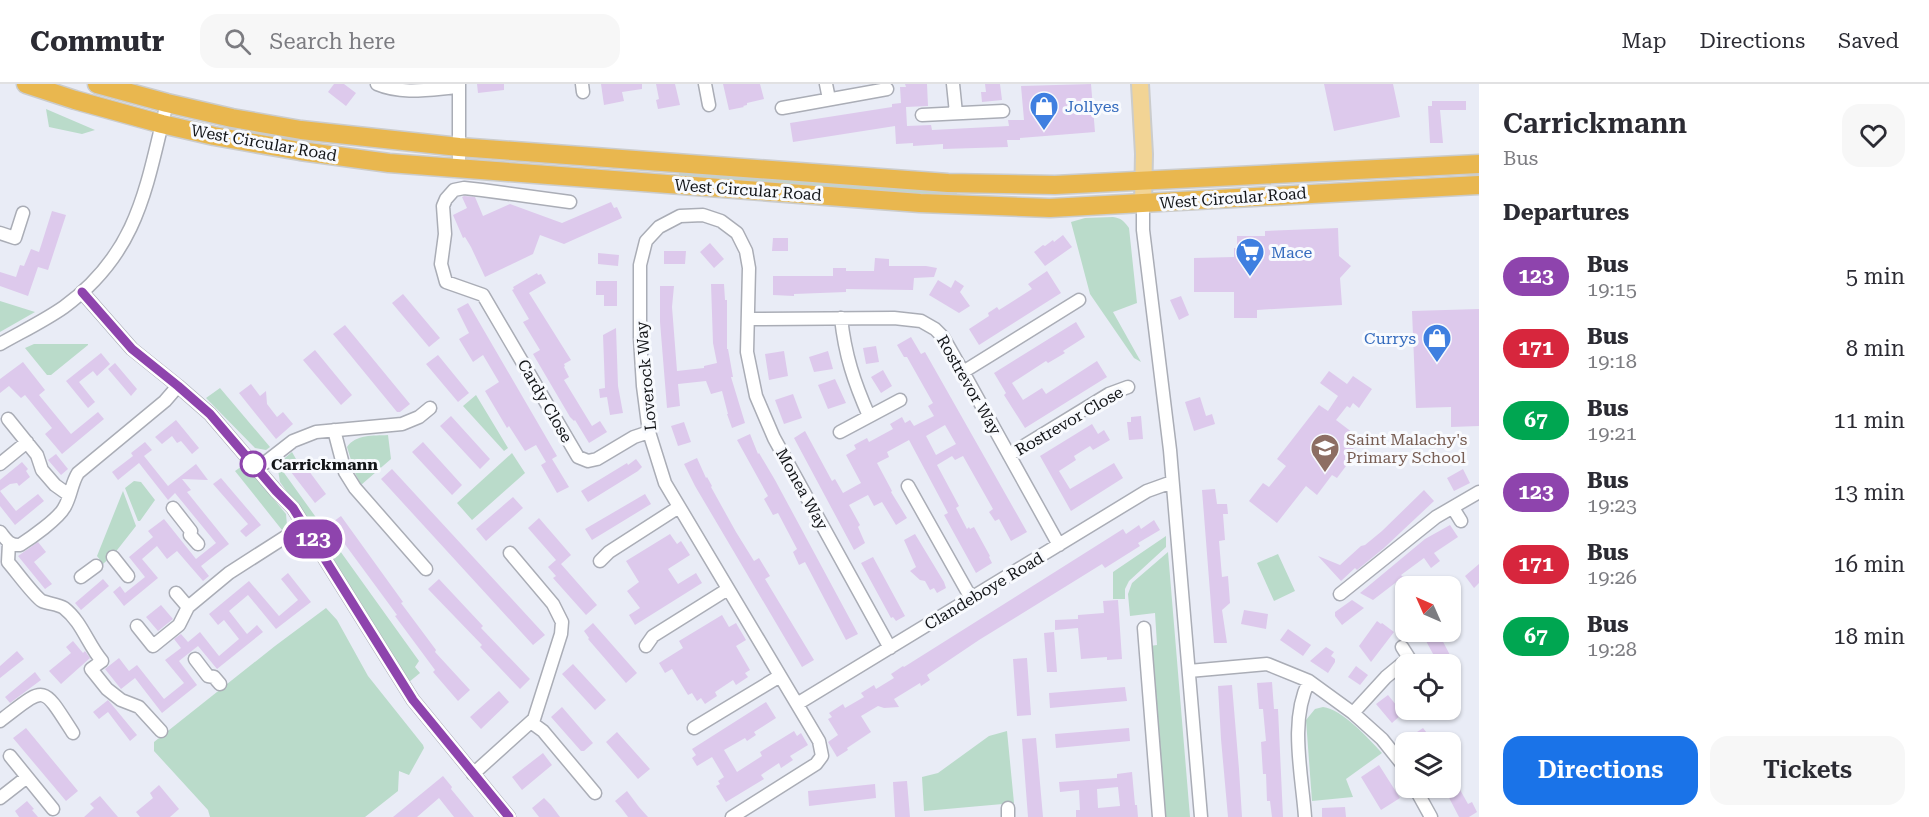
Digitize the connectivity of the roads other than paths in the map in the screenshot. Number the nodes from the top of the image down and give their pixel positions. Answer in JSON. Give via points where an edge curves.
{"nodes":[{"id":1,"x":26,"y":84,"type":"edge"},
{"id":2,"x":97,"y":84,"type":"edge"},
{"id":3,"x":377,"y":84,"type":"edge"},
{"id":4,"x":705,"y":84,"type":"edge"},
{"id":5,"x":826,"y":84,"type":"edge"},
{"id":6,"x":953,"y":84,"type":"edge"},
{"id":7,"x":1140,"y":84,"type":"edge"},
{"id":8,"x":459,"y":86,"type":"edge"},
{"id":9,"x":887,"y":89,"type":"dead end"},
{"id":10,"x":829,"y":99,"type":"junction"},
{"id":11,"x":167,"y":103,"type":"junction"},
{"id":12,"x":709,"y":105,"type":"dead end"},
{"id":13,"x":782,"y":108,"type":"dead end"},
{"id":14,"x":1003,"y":111,"type":"dead end"},
{"id":15,"x":956,"y":113,"type":"junction"},
{"id":16,"x":922,"y":115,"type":"dead end"},
{"id":17,"x":162,"y":124,"type":"junction"},
{"id":18,"x":459,"y":147,"type":"junction"},
{"id":19,"x":1479,"y":164,"type":"edge"},
{"id":20,"x":459,"y":168,"type":"junction"},
{"id":21,"x":1479,"y":185,"type":"edge"},
{"id":22,"x":1143,"y":191,"type":"junction"},
{"id":23,"x":570,"y":202,"type":"dead end"},
{"id":24,"x":23,"y":213,"type":"dead end"},
{"id":25,"x":0,"y":233,"type":"edge"},
{"id":26,"x":82,"y":292,"type":"junction"},
{"id":27,"x":1079,"y":300,"type":"dead end"},
{"id":28,"x":841,"y":318,"type":"junction"},
{"id":29,"x":748,"y":320,"type":"junction"},
{"id":30,"x":0,"y":344,"type":"edge"},
{"id":31,"x":963,"y":372,"type":"junction"},
{"id":32,"x":178,"y":386,"type":"junction"},
{"id":33,"x":1128,"y":387,"type":"dead end"},
{"id":34,"x":900,"y":399,"type":"dead end"},
{"id":35,"x":429,"y":408,"type":"dead end"},
{"id":36,"x":869,"y":416,"type":"junction"},
{"id":37,"x":8,"y":419,"type":"dead end"},
{"id":38,"x":334,"y":430,"type":"junction"},
{"id":39,"x":649,"y":432,"type":"junction"},
{"id":40,"x":840,"y":432,"type":"dead end"},
{"id":41,"x":27,"y":442,"type":"junction"},
{"id":42,"x":1009,"y":455,"type":"junction"},
{"id":43,"x":0,"y":464,"type":"edge"},
{"id":44,"x":257,"y":469,"type":"junction"},
{"id":45,"x":1172,"y":482,"type":"junction"},
{"id":46,"x":908,"y":486,"type":"dead end"},
{"id":47,"x":1479,"y":492,"type":"edge"},
{"id":48,"x":69,"y":495,"type":"junction"},
{"id":49,"x":679,"y":507,"type":"junction"},
{"id":50,"x":173,"y":508,"type":"dead end"},
{"id":51,"x":1453,"y":508,"type":"junction"},
{"id":52,"x":1461,"y":521,"type":"dead end"},
{"id":53,"x":304,"y":525,"type":"junction"},
{"id":54,"x":0,"y":532,"type":"edge"},
{"id":55,"x":9,"y":543,"type":"junction"},
{"id":56,"x":198,"y":544,"type":"dead end"},
{"id":57,"x":1059,"y":545,"type":"junction"},
{"id":58,"x":510,"y":553,"type":"dead end"},
{"id":59,"x":113,"y":557,"type":"dead end"},
{"id":60,"x":600,"y":561,"type":"dead end"},
{"id":61,"x":96,"y":566,"type":"dead end"},
{"id":62,"x":426,"y":569,"type":"dead end"},
{"id":63,"x":128,"y":576,"type":"dead end"},
{"id":64,"x":81,"y":577,"type":"dead end"},
{"id":65,"x":728,"y":589,"type":"junction"},
{"id":66,"x":176,"y":593,"type":"dead end"},
{"id":67,"x":1341,"y":594,"type":"dead end"},
{"id":68,"x":971,"y":598,"type":"junction"},
{"id":69,"x":188,"y":607,"type":"junction"},
{"id":70,"x":136,"y":626,"type":"dead end"},
{"id":71,"x":1144,"y":628,"type":"dead end"},
{"id":72,"x":646,"y":646,"type":"dead end"},
{"id":73,"x":1402,"y":647,"type":"dead end"},
{"id":74,"x":890,"y":648,"type":"junction"},
{"id":75,"x":195,"y":658,"type":"dead end"},
{"id":76,"x":1189,"y":671,"type":"junction"},
{"id":77,"x":780,"y":676,"type":"junction"},
{"id":78,"x":1309,"y":681,"type":"junction"},
{"id":79,"x":220,"y":684,"type":"dead end"},
{"id":80,"x":797,"y":704,"type":"junction"},
{"id":81,"x":1353,"y":713,"type":"junction"},
{"id":82,"x":0,"y":721,"type":"edge"},
{"id":83,"x":532,"y":723,"type":"junction"},
{"id":84,"x":694,"y":728,"type":"dead end"},
{"id":85,"x":160,"y":731,"type":"dead end"},
{"id":86,"x":73,"y":734,"type":"dead end"},
{"id":87,"x":1395,"y":755,"type":"edge"},
{"id":88,"x":10,"y":756,"type":"dead end"},
{"id":89,"x":473,"y":774,"type":"junction"},
{"id":90,"x":27,"y":777,"type":"junction"},
{"id":91,"x":595,"y":793,"type":"dead end"},
{"id":92,"x":0,"y":798,"type":"edge"},
{"id":93,"x":1421,"y":798,"type":"edge"},
{"id":94,"x":53,"y":809,"type":"dead end"},
{"id":95,"x":509,"y":817,"type":"edge"},
{"id":96,"x":732,"y":817,"type":"edge"},
{"id":97,"x":1160,"y":817,"type":"edge"},
{"id":98,"x":1201,"y":817,"type":"edge"},
{"id":99,"x":1305,"y":817,"type":"edge"},
{"id":100,"x":1431,"y":817,"type":"edge"}],
"edges":[{"from":1,"to":17,"type":"highway","name":"West Circular Road"},
{"from":2,"to":11,"type":"highway","name":"West Circular Road"},
{"from":3,"to":8,"type":"street","via":[[406,91]]},
{"from":4,"to":12,"type":"street"},
{"from":5,"to":10,"type":"street"},
{"from":6,"to":15,"type":"street"},
{"from":7,"to":22,"type":"main road"},
{"from":8,"to":18,"type":"street"},
{"from":9,"to":10,"type":"street"},
{"from":10,"to":13,"type":"street"},
{"from":11,"to":17,"type":"street"},
{"from":11,"to":18,"type":"highway","name":"West Circular Road","via":[[301,130]]},
{"from":14,"to":15,"type":"street"},
{"from":15,"to":16,"type":"street"},
{"from":17,"to":20,"type":"highway","name":"West Circular Road","via":[[300,151]]},
{"from":17,"to":26,"type":"street","via":[[131,230],[109,265]]},
{"from":18,"to":20,"type":"street"},
{"from":18,"to":22,"type":"highway","name":"West Circular Road","via":[[948,183]]},
{"from":19,"to":22,"type":"highway","name":"West Circular Road"},
{"from":20,"to":22,"type":"highway","name":"West Circular Road","via":[[920,203],[1050,208]]},
{"from":21,"to":22,"type":"highway","name":"West Circular Road","via":[[1298,194]]},
{"from":22,"to":45,"type":"street","via":[[1143,230]]},
{"from":23,"to":39,"type":"street","name":"Cardy Close","via":[[464,188],[454,190],[443,206],[441,264],[446,282],[483,295],[578,457],[597,459]]},
{"from":24,"to":25,"type":"street","via":[[15,238]]},
{"from":26,"to":30,"type":"street"},
{"from":26,"to":32,"type":"street","via":[[132,349]]},
{"from":27,"to":31,"type":"street"},
{"from":28,"to":29,"type":"street","name":"Rostrevor Way"},
{"from":28,"to":31,"type":"street","name":"Rostrevor Way","via":[[921,321],[943,337]]},
{"from":28,"to":36,"type":"street","via":[[854,382]]},
{"from":29,"to":39,"type":"street","name":"Loverock Way","via":[[749,267],[737,233],[721,221],[703,215],[680,216],[659,227],[646,241],[640,265],[640,338]]},
{"from":29,"to":74,"type":"street","name":"Monea Way","via":[[747,352],[756,396],[774,438]]},
{"from":31,"to":42,"type":"street","name":"Rostrevor Way"},
{"from":32,"to":44,"type":"street","via":[[210,414]]},
{"from":32,"to":48,"type":"street","via":[[78,472]]},
{"from":33,"to":42,"type":"street","name":"Rostrevor Close","via":[[1109,394]]},
{"from":34,"to":36,"type":"street"},
{"from":35,"to":38,"type":"street","via":[[402,424]]},
{"from":36,"to":40,"type":"street"},
{"from":37,"to":41,"type":"street"},
{"from":38,"to":44,"type":"street","via":[[293,441]]},
{"from":38,"to":62,"type":"street","via":[[345,472],[355,488]]},
{"from":39,"to":49,"type":"street","name":"Loverock Way","via":[[665,483]]},
{"from":41,"to":43,"type":"street"},
{"from":41,"to":48,"type":"street","via":[[42,470]]},
{"from":42,"to":57,"type":"street","name":"Rostrevor Way"},
{"from":44,"to":53,"type":"street"},
{"from":45,"to":57,"type":"street","name":"Clandeboye Road","via":[[1147,491]]},
{"from":45,"to":76,"type":"street"},
{"from":46,"to":68,"type":"street"},
{"from":47,"to":51,"type":"street"},
{"from":48,"to":55,"type":"street","via":[[64,509],[49,523],[20,545]]},
{"from":49,"to":60,"type":"street"},
{"from":49,"to":65,"type":"street","name":"Loverock Way"},
{"from":50,"to":56,"type":"street"},
{"from":51,"to":52,"type":"street"},
{"from":51,"to":67,"type":"street","via":[[1436,517]]},
{"from":53,"to":69,"type":"street","via":[[230,573]]},
{"from":53,"to":89,"type":"street","via":[[409,694]]},
{"from":54,"to":55,"type":"street"},
{"from":55,"to":85,"type":"street","via":[[8,562],[15,571],[40,600],[63,607],[87,636],[102,661],[91,669],[107,689],[139,707]]},
{"from":57,"to":68,"type":"street","name":"Clandeboye Road"},
{"from":58,"to":83,"type":"street","via":[[554,604],[562,622]]},
{"from":59,"to":63,"type":"street"},
{"from":61,"to":64,"type":"street"},
{"from":65,"to":72,"type":"street","via":[[652,636]]},
{"from":65,"to":77,"type":"street","name":"Loverock Way"},
{"from":66,"to":69,"type":"street"},
{"from":68,"to":74,"type":"street","name":"Clandeboye Road"},
{"from":69,"to":70,"type":"street","via":[[180,625],[153,646]]},
{"from":71,"to":97,"type":"street"},
{"from":73,"to":81,"type":"street","via":[[1410,658]]},
{"from":74,"to":80,"type":"street","name":"Clandeboye Road"},
{"from":75,"to":79,"type":"street","via":[[208,676]]},
{"from":76,"to":78,"type":"street","via":[[1268,664]]},
{"from":76,"to":98,"type":"street"},
{"from":77,"to":80,"type":"street","name":"Loverock Way"},
{"from":77,"to":84,"type":"street"},
{"from":78,"to":81,"type":"street"},
{"from":78,"to":99,"type":"street","via":[[1298,722]]},
{"from":80,"to":96,"type":"street","name":"Loverock Way","via":[[819,741],[822,756],[816,764]]},
{"from":81,"to":87,"type":"street"},
{"from":82,"to":86,"type":"street","via":[[41,694],[55,705]]},
{"from":83,"to":89,"type":"street"},
{"from":83,"to":91,"type":"street"},
{"from":88,"to":90,"type":"street"},
{"from":89,"to":95,"type":"street"},
{"from":90,"to":92,"type":"street"},
{"from":90,"to":94,"type":"street"},
{"from":93,"to":100,"type":"street"}]}
